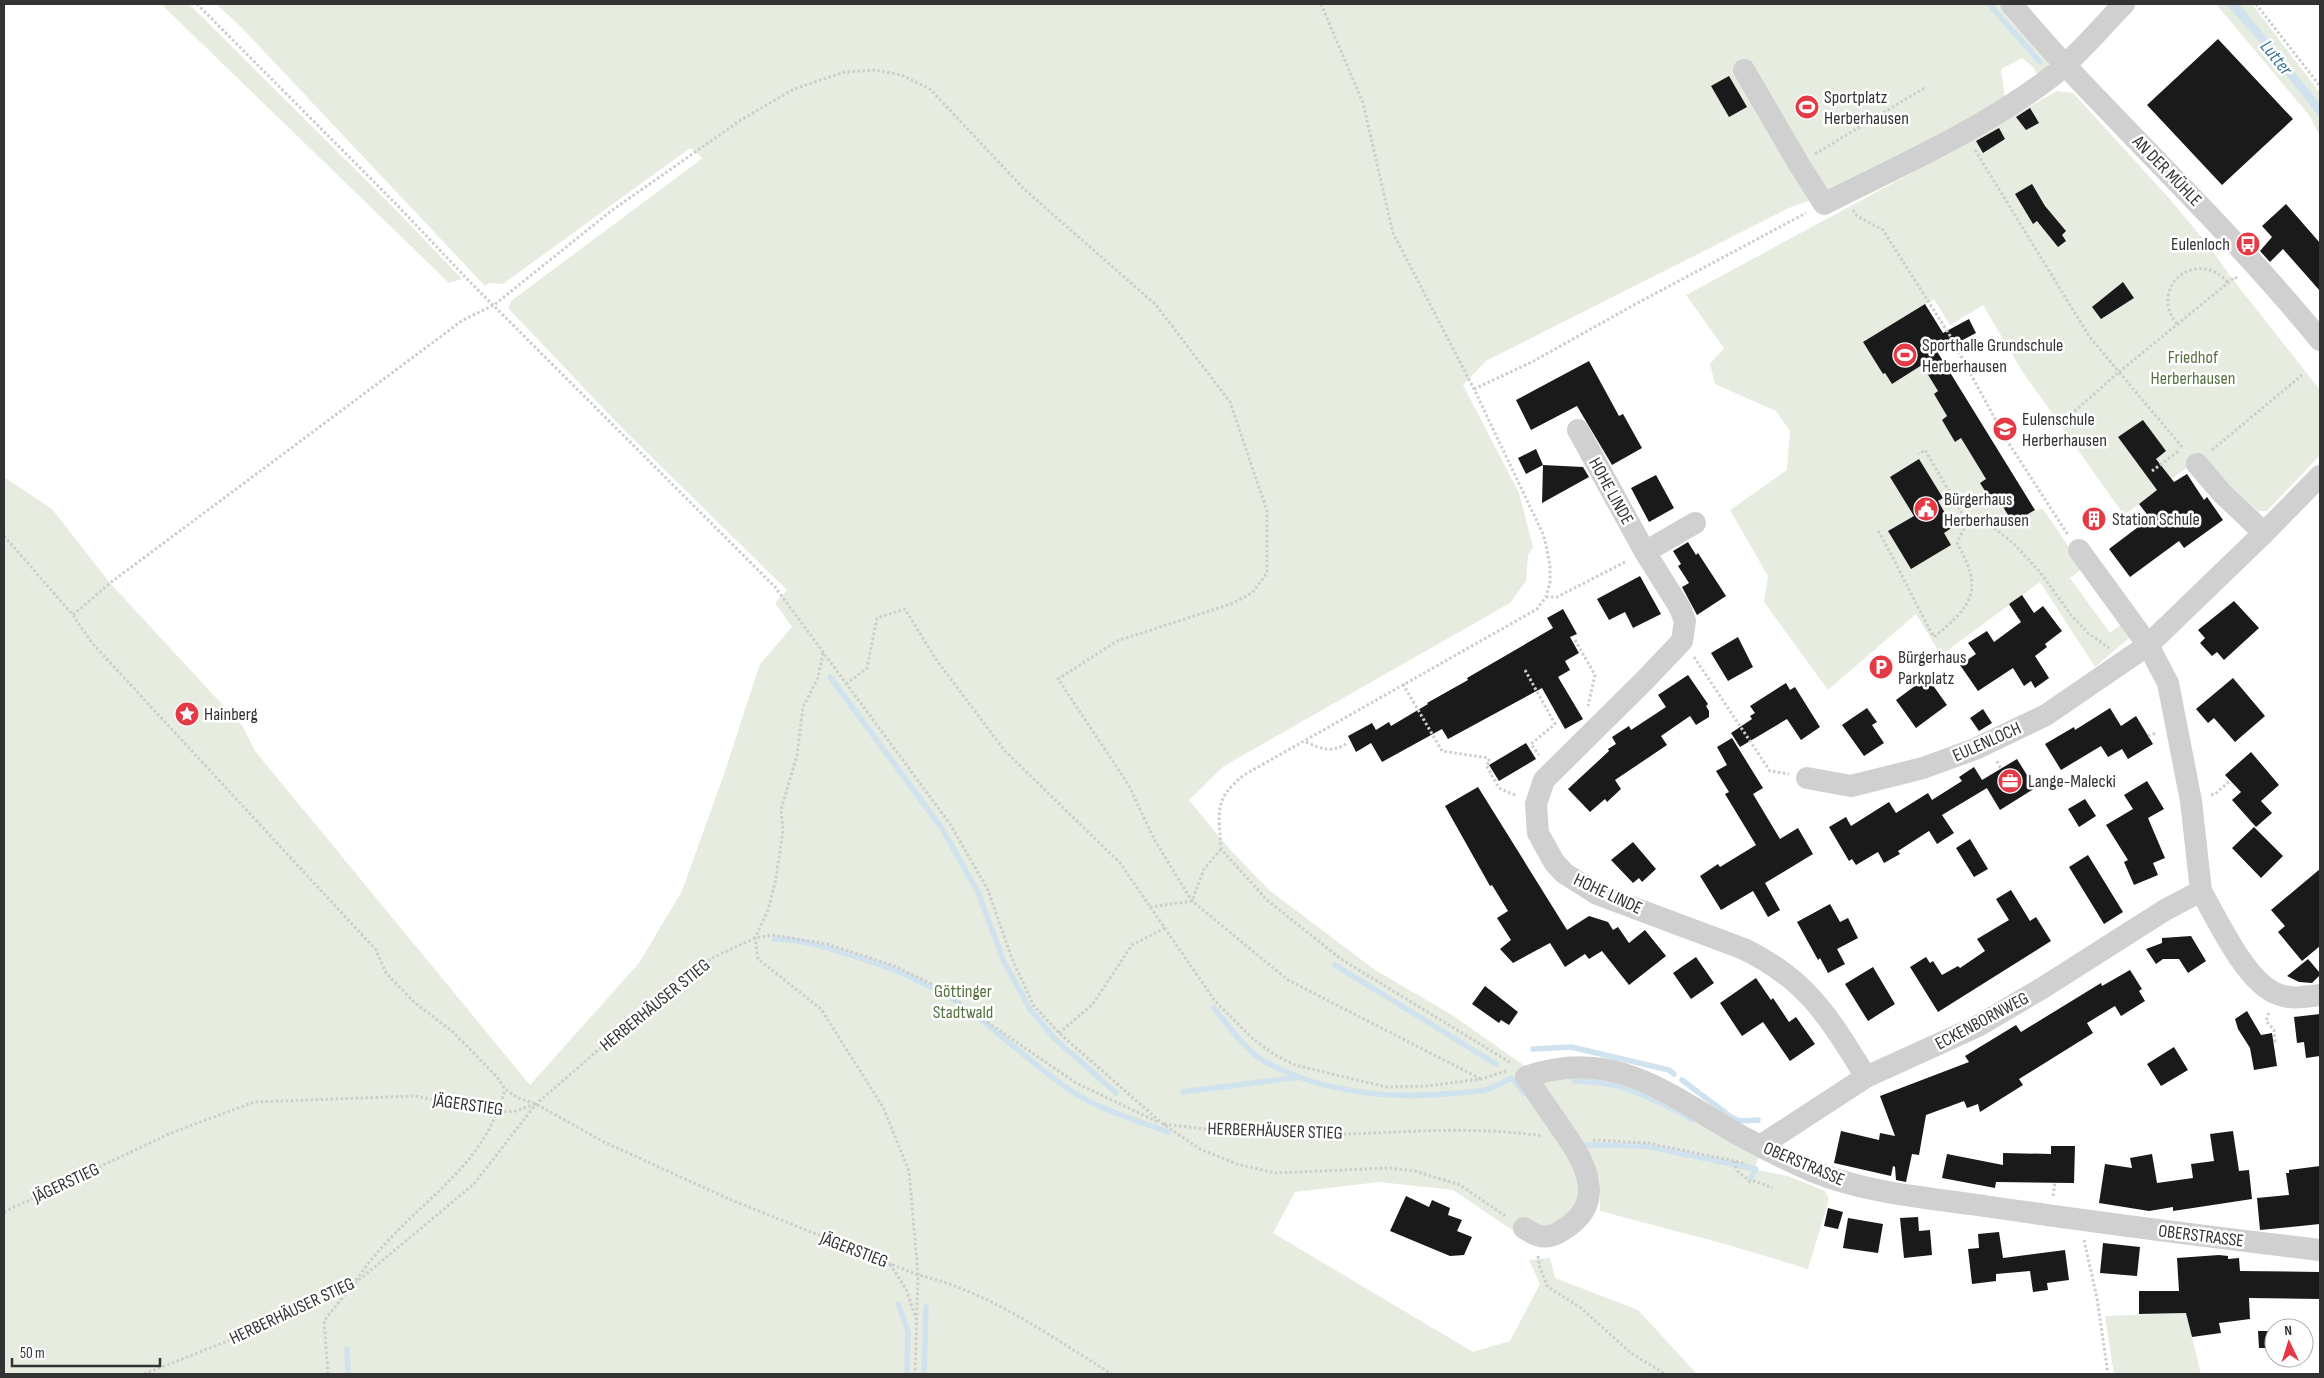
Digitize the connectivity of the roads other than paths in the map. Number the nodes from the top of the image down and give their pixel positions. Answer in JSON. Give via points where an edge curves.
{"nodes":[{"id":1,"x":2010,"y":4,"type":"edge"},
{"id":2,"x":2124,"y":4,"type":"edge"},
{"id":3,"x":2064,"y":64,"type":"junction"},
{"id":4,"x":1744,"y":70,"type":"dead end"},
{"id":5,"x":2320,"y":340,"type":"edge"},
{"id":6,"x":1578,"y":430,"type":"dead end"},
{"id":7,"x":2190,"y":456,"type":"road end"},
{"id":8,"x":2320,"y":476,"type":"edge"},
{"id":9,"x":1695,"y":523,"type":"dead end"},
{"id":10,"x":2264,"y":533,"type":"junction"},
{"id":11,"x":2079,"y":550,"type":"road end"},
{"id":12,"x":1645,"y":552,"type":"junction"},
{"id":13,"x":2148,"y":645,"type":"junction"},
{"id":14,"x":1807,"y":778,"type":"road end"},
{"id":15,"x":2201,"y":891,"type":"junction"},
{"id":16,"x":2320,"y":995,"type":"edge"},
{"id":17,"x":1866,"y":1077,"type":"junction"},
{"id":18,"x":1760,"y":1146,"type":"junction"},
{"id":19,"x":1523,"y":1227,"type":"road end"},
{"id":20,"x":2320,"y":1250,"type":"edge"}],
"edges":[{"from":1,"to":3,"type":"street","name":"AN DER MÜHLE"},
{"from":2,"to":3,"type":"street"},
{"from":3,"to":4,"type":"street","via":[[2021,99],[1834,199],[1800,166]]},
{"from":3,"to":5,"type":"street","name":"AN DER MÜHLE","via":[[2244,251]]},
{"from":6,"to":12,"type":"street","name":"HOHE LINDE"},
{"from":7,"to":10,"type":"street","via":[[2222,493]]},
{"from":8,"to":10,"type":"street","name":"EULENLOCH"},
{"from":9,"to":12,"type":"street"},
{"from":10,"to":13,"type":"street","name":"EULENLOCH"},
{"from":11,"to":13,"type":"street"},
{"from":12,"to":17,"type":"street","name":"HOHE LINDE","via":[[1680,608],[1685,621],[1682,641],[1544,780],[1536,804],[1538,833],[1554,862],[1575,882],[1597,894],[1744,949],[1769,962],[1800,985],[1828,1016]]},
{"from":13,"to":14,"type":"street","name":"EULENLOCH","via":[[2046,715],[1975,749],[1923,768],[1851,786]]},
{"from":13,"to":15,"type":"street","via":[[2168,683],[2175,712],[2197,842]]},
{"from":15,"to":16,"type":"street","via":[[2227,938],[2266,989],[2294,998]]},
{"from":15,"to":17,"type":"street","name":"ECKENBORNWEG","via":[[1978,1026]]},
{"from":17,"to":18,"type":"street","name":"ECKENBORNWEG"},
{"from":18,"to":19,"type":"street","name":"OBERSTRASSE","via":[[1656,1086],[1635,1078],[1592,1068],[1548,1071],[1526,1077],[1585,1167],[1589,1190],[1588,1199],[1577,1219],[1566,1228],[1551,1236]]},
{"from":18,"to":20,"type":"street","name":"OBERSTRASSE","via":[[1812,1171],[1892,1193]]}]}
